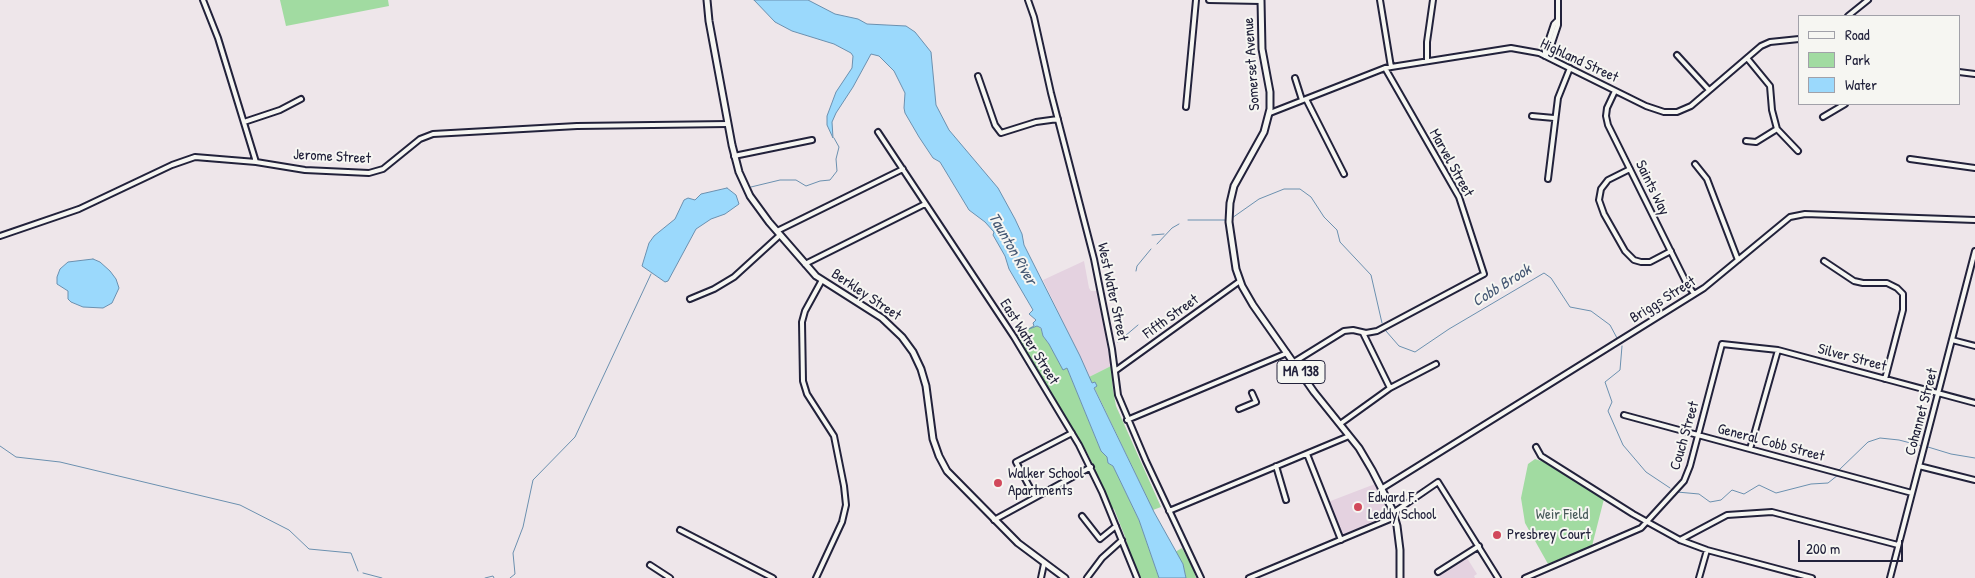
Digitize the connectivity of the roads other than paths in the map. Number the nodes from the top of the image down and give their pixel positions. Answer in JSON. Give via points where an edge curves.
{"nodes":[{"id":1,"x":203,"y":0,"type":"edge"},
{"id":2,"x":707,"y":0,"type":"edge"},
{"id":3,"x":1028,"y":0,"type":"edge"},
{"id":4,"x":1196,"y":0,"type":"edge"},
{"id":5,"x":1210,"y":0,"type":"edge"},
{"id":6,"x":1261,"y":0,"type":"edge"},
{"id":7,"x":1380,"y":0,"type":"edge"},
{"id":8,"x":1433,"y":0,"type":"edge"},
{"id":9,"x":1558,"y":0,"type":"edge"},
{"id":10,"x":1868,"y":0,"type":"edge"},
{"id":11,"x":1862,"y":2,"type":"edge"},
{"id":12,"x":1849,"y":15,"type":"edge"},
{"id":13,"x":1798,"y":39,"type":"edge"},
{"id":14,"x":1677,"y":55,"type":"dead end"},
{"id":15,"x":1545,"y":56,"type":"junction"},
{"id":16,"x":1747,"y":58,"type":"junction"},
{"id":17,"x":1428,"y":60,"type":"junction"},
{"id":18,"x":1391,"y":67,"type":"junction"},
{"id":19,"x":1385,"y":68,"type":"junction"},
{"id":20,"x":1570,"y":68,"type":"junction"},
{"id":21,"x":1960,"y":72,"type":"edge"},
{"id":22,"x":1975,"y":74,"type":"edge"},
{"id":23,"x":978,"y":76,"type":"dead end"},
{"id":24,"x":1295,"y":78,"type":"dead end"},
{"id":25,"x":1615,"y":90,"type":"junction"},
{"id":26,"x":1709,"y":90,"type":"junction"},
{"id":27,"x":301,"y":99,"type":"dead end"},
{"id":28,"x":1304,"y":100,"type":"junction"},
{"id":29,"x":1842,"y":105,"type":"edge"},
{"id":30,"x":1186,"y":107,"type":"dead end"},
{"id":31,"x":1270,"y":113,"type":"junction"},
{"id":32,"x":1532,"y":116,"type":"dead end"},
{"id":33,"x":1823,"y":117,"type":"dead end"},
{"id":34,"x":1554,"y":118,"type":"junction"},
{"id":35,"x":1058,"y":119,"type":"junction"},
{"id":36,"x":244,"y":122,"type":"junction"},
{"id":37,"x":728,"y":124,"type":"junction"},
{"id":38,"x":1777,"y":130,"type":"junction"},
{"id":39,"x":878,"y":132,"type":"dead end"},
{"id":40,"x":812,"y":140,"type":"dead end"},
{"id":41,"x":1746,"y":141,"type":"dead end"},
{"id":42,"x":1798,"y":151,"type":"dead end"},
{"id":43,"x":734,"y":156,"type":"junction"},
{"id":44,"x":1910,"y":160,"type":"dead end"},
{"id":45,"x":256,"y":162,"type":"junction"},
{"id":46,"x":1696,"y":164,"type":"dead end"},
{"id":47,"x":1975,"y":168,"type":"edge"},
{"id":48,"x":903,"y":169,"type":"junction"},
{"id":49,"x":1630,"y":169,"type":"junction"},
{"id":50,"x":1344,"y":174,"type":"dead end"},
{"id":51,"x":1548,"y":180,"type":"dead end"},
{"id":52,"x":925,"y":204,"type":"junction"},
{"id":53,"x":1975,"y":220,"type":"edge"},
{"id":54,"x":778,"y":233,"type":"junction"},
{"id":55,"x":0,"y":236,"type":"edge"},
{"id":56,"x":1671,"y":251,"type":"junction"},
{"id":57,"x":1975,"y":251,"type":"edge"},
{"id":58,"x":1738,"y":260,"type":"junction"},
{"id":59,"x":1824,"y":261,"type":"dead end"},
{"id":60,"x":805,"y":264,"type":"junction"},
{"id":61,"x":1969,"y":276,"type":"junction"},
{"id":62,"x":1975,"y":277,"type":"edge"},
{"id":63,"x":822,"y":280,"type":"junction"},
{"id":64,"x":1240,"y":281,"type":"junction"},
{"id":65,"x":1694,"y":294,"type":"junction"},
{"id":66,"x":690,"y":300,"type":"dead end"},
{"id":67,"x":1363,"y":333,"type":"junction"},
{"id":68,"x":1952,"y":340,"type":"junction"},
{"id":69,"x":1722,"y":344,"type":"joint"},
{"id":70,"x":1975,"y":346,"type":"edge"},
{"id":71,"x":1778,"y":350,"type":"junction"},
{"id":72,"x":1287,"y":353,"type":"junction"},
{"id":73,"x":1294,"y":362,"type":"junction"},
{"id":74,"x":1436,"y":364,"type":"dead end"},
{"id":75,"x":1115,"y":370,"type":"junction"},
{"id":76,"x":1885,"y":379,"type":"junction"},
{"id":77,"x":1390,"y":388,"type":"junction"},
{"id":78,"x":1252,"y":393,"type":"dead end"},
{"id":79,"x":1938,"y":393,"type":"junction"},
{"id":80,"x":1975,"y":403,"type":"edge"},
{"id":81,"x":1239,"y":409,"type":"dead end"},
{"id":82,"x":1624,"y":415,"type":"dead end"},
{"id":83,"x":1127,"y":420,"type":"junction"},
{"id":84,"x":1340,"y":424,"type":"junction"},
{"id":85,"x":1072,"y":433,"type":"junction"},
{"id":86,"x":1699,"y":435,"type":"junction"},
{"id":87,"x":1349,"y":436,"type":"junction"},
{"id":88,"x":1536,"y":447,"type":"dead end"},
{"id":89,"x":1750,"y":449,"type":"junction"},
{"id":90,"x":1306,"y":454,"type":"junction"},
{"id":91,"x":1276,"y":466,"type":"junction"},
{"id":92,"x":1919,"y":466,"type":"junction"},
{"id":93,"x":1090,"y":467,"type":"junction"},
{"id":94,"x":1975,"y":480,"type":"edge"},
{"id":95,"x":1381,"y":488,"type":"junction"},
{"id":96,"x":1912,"y":493,"type":"junction"},
{"id":97,"x":1035,"y":497,"type":"junction"},
{"id":98,"x":1286,"y":500,"type":"dead end"},
{"id":99,"x":1169,"y":511,"type":"junction"},
{"id":100,"x":1394,"y":515,"type":"junction"},
{"id":101,"x":1082,"y":516,"type":"dead end"},
{"id":102,"x":994,"y":520,"type":"junction"},
{"id":103,"x":1647,"y":523,"type":"junction"},
{"id":104,"x":1116,"y":526,"type":"junction"},
{"id":105,"x":680,"y":530,"type":"dead end"},
{"id":106,"x":1122,"y":540,"type":"junction"},
{"id":107,"x":1341,"y":540,"type":"junction"},
{"id":108,"x":1680,"y":540,"type":"junction"},
{"id":109,"x":1898,"y":545,"type":"junction"},
{"id":110,"x":1479,"y":546,"type":"junction"},
{"id":111,"x":1707,"y":550,"type":"junction"},
{"id":112,"x":650,"y":564,"type":"dead end"},
{"id":113,"x":1044,"y":564,"type":"junction"},
{"id":114,"x":1438,"y":572,"type":"dead end"},
{"id":115,"x":670,"y":578,"type":"edge"},
{"id":116,"x":773,"y":578,"type":"edge"},
{"id":117,"x":816,"y":578,"type":"edge"},
{"id":118,"x":1041,"y":578,"type":"edge"},
{"id":119,"x":1064,"y":578,"type":"edge"},
{"id":120,"x":1087,"y":578,"type":"edge"},
{"id":121,"x":1138,"y":578,"type":"edge"},
{"id":122,"x":1201,"y":578,"type":"edge"},
{"id":123,"x":1249,"y":578,"type":"edge"},
{"id":124,"x":1400,"y":578,"type":"edge"},
{"id":125,"x":1498,"y":578,"type":"edge"},
{"id":126,"x":1524,"y":578,"type":"edge"},
{"id":127,"x":1699,"y":578,"type":"edge"},
{"id":128,"x":1812,"y":578,"type":"edge"},
{"id":129,"x":1890,"y":578,"type":"edge"}],
"edges":[{"from":1,"to":36,"type":"street"},
{"from":2,"to":37,"type":"main road","name":"Berkley Street"},
{"from":3,"to":35,"type":"street","name":"West Water Street"},
{"from":4,"to":30,"type":"street"},
{"from":5,"to":6,"type":"street"},
{"from":6,"to":31,"type":"main road","name":"Somerset Avenue","number":"MA 138","via":[[1262,49],[1270,92]]},
{"from":7,"to":18,"type":"street"},
{"from":8,"to":17,"type":"street","via":[[1426,42]]},
{"from":9,"to":15,"type":"street","via":[[1557,21]]},
{"from":10,"to":11,"type":"street"},
{"from":11,"to":12,"type":"street"},
{"from":13,"to":16,"type":"street","name":"Highland Street","via":[[1770,42]]},
{"from":14,"to":26,"type":"street"},
{"from":15,"to":17,"type":"street","name":"Highland Street","via":[[1511,48]]},
{"from":15,"to":20,"type":"street","name":"Highland Street"},
{"from":16,"to":26,"type":"street","name":"Highland Street"},
{"from":16,"to":38,"type":"street","via":[[1770,86]]},
{"from":17,"to":18,"type":"street","name":"Highland Street"},
{"from":18,"to":19,"type":"street","name":"Highland Street"},
{"from":19,"to":28,"type":"street","name":"Highland Street"},
{"from":19,"to":67,"type":"street","name":"Marvel Street","via":[[1459,197],[1484,274],[1377,331]]},
{"from":20,"to":25,"type":"street","name":"Highland Street"},
{"from":20,"to":34,"type":"street"},
{"from":21,"to":22,"type":"street"},
{"from":23,"to":35,"type":"street","via":[[995,125],[1001,133]]},
{"from":24,"to":28,"type":"street"},
{"from":25,"to":26,"type":"street","name":"Highland Street","via":[[1653,108],[1673,113],[1691,106]]},
{"from":25,"to":49,"type":"street","name":"Saints Way","via":[[1607,108],[1607,120]]},
{"from":27,"to":36,"type":"street"},
{"from":28,"to":31,"type":"street","name":"Highland Street"},
{"from":28,"to":50,"type":"street"},
{"from":29,"to":33,"type":"street"},
{"from":31,"to":64,"type":"main road","name":"Somerset Avenue","number":"MA 138","via":[[1263,135],[1234,186],[1228,220]]},
{"from":32,"to":34,"type":"street"},
{"from":34,"to":51,"type":"street"},
{"from":35,"to":75,"type":"street","name":"West Water Street","via":[[1092,253]]},
{"from":36,"to":45,"type":"street"},
{"from":37,"to":43,"type":"main road","name":"Berkley Street"},
{"from":37,"to":45,"type":"street","name":"Jerome Street","via":[[577,126],[433,134],[420,139],[386,167],[369,172],[305,170]]},
{"from":38,"to":41,"type":"street","via":[[1756,142]]},
{"from":38,"to":42,"type":"street"},
{"from":39,"to":48,"type":"street","name":"East Water Street"},
{"from":40,"to":43,"type":"street"},
{"from":43,"to":54,"type":"main road","name":"Berkley Street","via":[[750,196]]},
{"from":44,"to":47,"type":"street"},
{"from":45,"to":55,"type":"street","name":"Jerome Street","via":[[190,158],[80,209]]},
{"from":46,"to":58,"type":"street","via":[[1707,179]]},
{"from":48,"to":52,"type":"street","name":"East Water Street"},
{"from":48,"to":54,"type":"street"},
{"from":49,"to":56,"type":"street","name":"Saints Way"},
{"from":49,"to":56,"type":"street","via":[[1608,180],[1601,189],[1599,200],[1604,214],[1625,251],[1634,260],[1650,262]]},
{"from":52,"to":60,"type":"street"},
{"from":52,"to":85,"type":"street","name":"East Water Street","via":[[1014,337]]},
{"from":53,"to":58,"type":"street","name":"Briggs Street","via":[[1800,214],[1782,222]]},
{"from":54,"to":60,"type":"main road","name":"Berkley Street"},
{"from":54,"to":66,"type":"street","via":[[734,277]]},
{"from":56,"to":65,"type":"street","name":"Saints Way"},
{"from":57,"to":61,"type":"street","name":"Cohannet Street"},
{"from":58,"to":65,"type":"street","name":"Briggs Street"},
{"from":59,"to":76,"type":"street","via":[[1854,281],[1887,283],[1903,294],[1903,310]]},
{"from":60,"to":63,"type":"main road","name":"Berkley Street"},
{"from":61,"to":62,"type":"street"},
{"from":61,"to":68,"type":"street","name":"Cohannet Street"},
{"from":63,"to":102,"type":"main road","name":"Berkley Street","via":[[891,325],[909,345],[923,374],[933,439],[941,461]]},
{"from":63,"to":117,"type":"street","via":[[802,322],[803,379],[806,392],[834,436],[846,505],[840,528]]},
{"from":64,"to":72,"type":"main road","name":"Somerset Avenue","number":"MA 138"},
{"from":64,"to":75,"type":"street","name":"Fifth Street"},
{"from":65,"to":95,"type":"street","name":"Briggs Street"},
{"from":67,"to":73,"type":"street","via":[[1354,330],[1344,332]]},
{"from":67,"to":77,"type":"street"},
{"from":68,"to":70,"type":"street"},
{"from":68,"to":79,"type":"street","name":"Cohannet Street"},
{"from":69,"to":71,"type":"street","name":"Silver Street"},
{"from":69,"to":86,"type":"street","name":"Couch Street"},
{"from":71,"to":76,"type":"street","name":"Silver Street"},
{"from":71,"to":89,"type":"street"},
{"from":72,"to":73,"type":"main road","name":"Somerset Avenue","number":"MA 138"},
{"from":72,"to":83,"type":"street"},
{"from":73,"to":84,"type":"main road","name":"Somerset Avenue","number":"MA 138"},
{"from":74,"to":77,"type":"street"},
{"from":75,"to":83,"type":"street","name":"West Water Street","via":[[1117,392]]},
{"from":76,"to":79,"type":"street","name":"Silver Street"},
{"from":77,"to":84,"type":"street"},
{"from":78,"to":81,"type":"street","via":[[1256,402]]},
{"from":79,"to":80,"type":"street","name":"Silver Street"},
{"from":79,"to":92,"type":"street","name":"Cohannet Street"},
{"from":82,"to":86,"type":"street","name":"General Cobb Street"},
{"from":83,"to":99,"type":"street","name":"West Water Street"},
{"from":84,"to":87,"type":"main road","name":"Somerset Avenue","number":"MA 138"},
{"from":85,"to":93,"type":"street","name":"East Water Street"},
{"from":85,"to":97,"type":"street","via":[[1016,462]]},
{"from":86,"to":89,"type":"street","name":"General Cobb Street"},
{"from":86,"to":103,"type":"street","name":"Couch Street","via":[[1684,481]]},
{"from":87,"to":90,"type":"street"},
{"from":87,"to":95,"type":"main road","name":"Somerset Avenue","number":"MA 138"},
{"from":88,"to":103,"type":"street","via":[[1541,456]]},
{"from":89,"to":96,"type":"street","name":"General Cobb Street"},
{"from":90,"to":91,"type":"street"},
{"from":90,"to":107,"type":"street"},
{"from":91,"to":98,"type":"street"},
{"from":91,"to":99,"type":"street"},
{"from":92,"to":94,"type":"street"},
{"from":92,"to":96,"type":"street","name":"Cohannet Street"},
{"from":93,"to":97,"type":"street"},
{"from":93,"to":104,"type":"street","name":"East Water Street"},
{"from":95,"to":100,"type":"main road","name":"Somerset Avenue","number":"MA 138"},
{"from":96,"to":109,"type":"street","name":"Cohannet Street"},
{"from":97,"to":102,"type":"street"},
{"from":99,"to":122,"type":"street","name":"West Water Street"},
{"from":100,"to":107,"type":"street"},
{"from":100,"to":110,"type":"street","via":[[1438,482]]},
{"from":100,"to":124,"type":"main road","name":"Somerset Avenue","number":"MA 138","via":[[1400,541]]},
{"from":101,"to":104,"type":"street","via":[[1100,539]]},
{"from":102,"to":113,"type":"main road","name":"Berkley Street"},
{"from":103,"to":108,"type":"street"},
{"from":103,"to":126,"type":"street"},
{"from":104,"to":106,"type":"street","name":"East Water Street"},
{"from":105,"to":116,"type":"street"},
{"from":106,"to":120,"type":"street","via":[[1102,558]]},
{"from":106,"to":121,"type":"street","name":"East Water Street"},
{"from":107,"to":123,"type":"street"},
{"from":108,"to":109,"type":"street","via":[[1726,515],[1767,512]]},
{"from":108,"to":111,"type":"street"},
{"from":109,"to":129,"type":"street","name":"Cohannet Street"},
{"from":110,"to":114,"type":"street"},
{"from":110,"to":125,"type":"street"},
{"from":111,"to":127,"type":"street"},
{"from":111,"to":128,"type":"street"},
{"from":112,"to":115,"type":"street"},
{"from":113,"to":118,"type":"street"},
{"from":113,"to":119,"type":"main road","name":"Berkley Street"}]}
